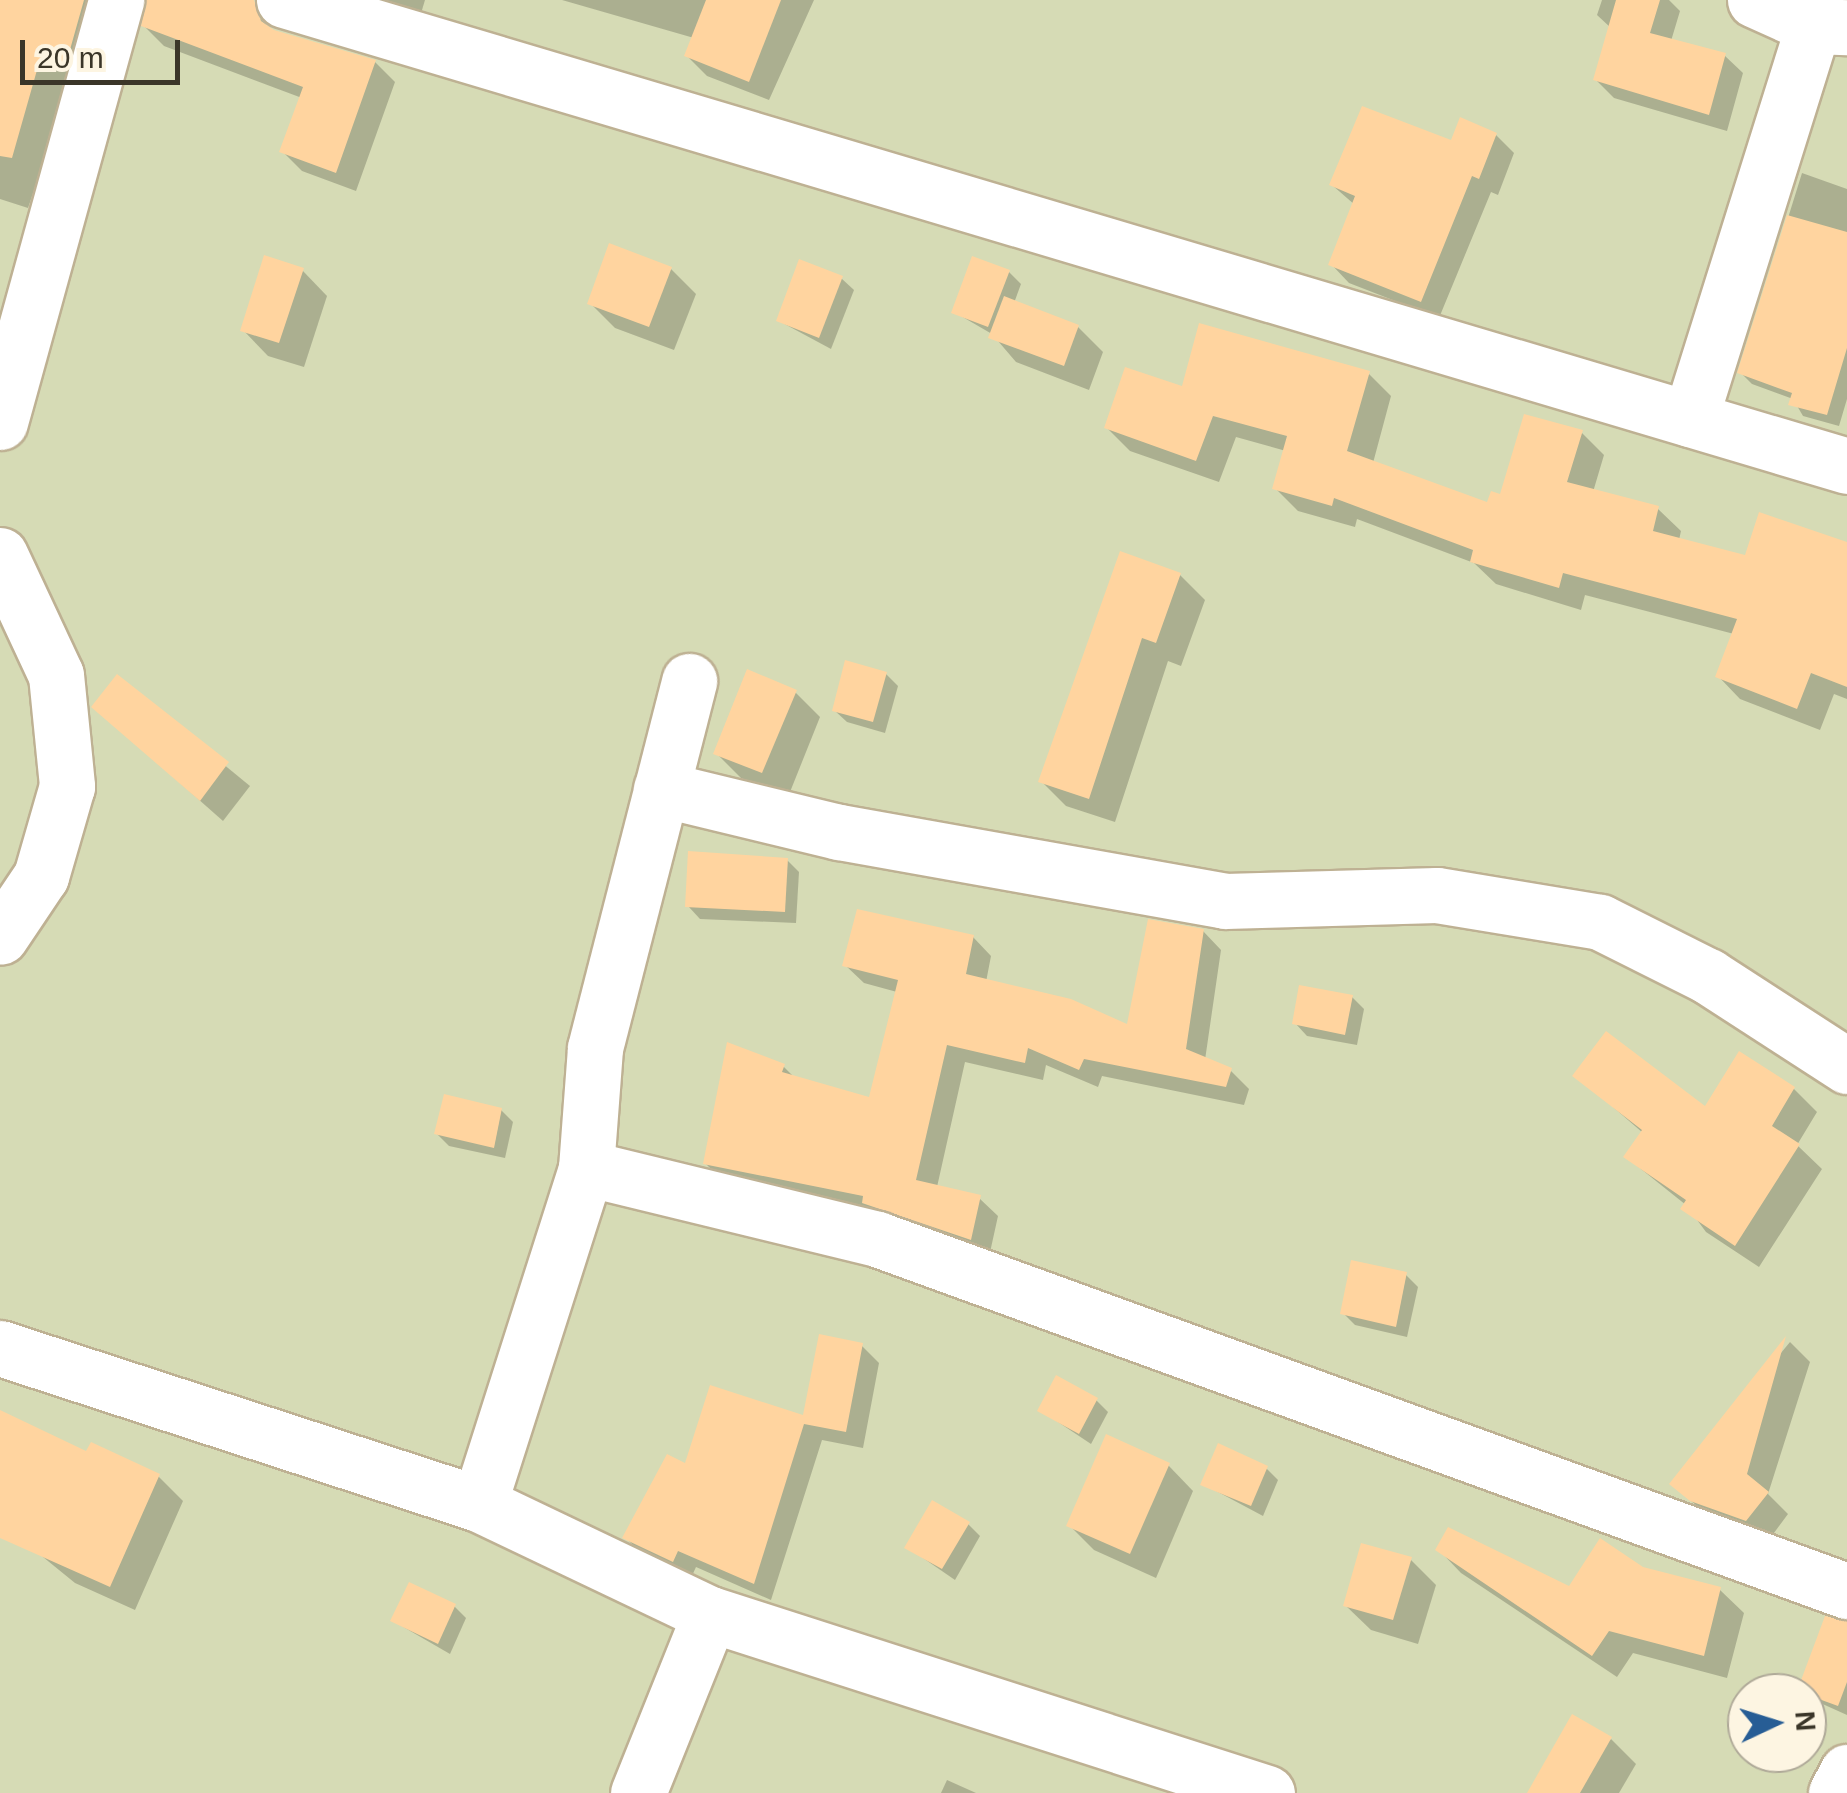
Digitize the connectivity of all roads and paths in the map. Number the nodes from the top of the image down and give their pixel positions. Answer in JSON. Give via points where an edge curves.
{"nodes":[{"id":1,"x":116,"y":0,"type":"edge"},
{"id":2,"x":284,"y":0,"type":"edge"},
{"id":3,"x":1755,"y":0,"type":"edge"},
{"id":4,"x":1830,"y":27,"type":"edge"},
{"id":5,"x":1690,"y":419,"type":"junction"},
{"id":6,"x":0,"y":422,"type":"edge"},
{"id":7,"x":1847,"y":466,"type":"edge"},
{"id":8,"x":0,"y":555,"type":"edge"},
{"id":9,"x":689,"y":681,"type":"dead end"},
{"id":10,"x":661,"y":789,"type":"junction"},
{"id":11,"x":0,"y":937,"type":"edge"},
{"id":12,"x":1847,"y":1066,"type":"edge"},
{"id":13,"x":586,"y":1168,"type":"junction"},
{"id":14,"x":0,"y":1348,"type":"edge"},
{"id":15,"x":479,"y":1504,"type":"junction"},
{"id":16,"x":1847,"y":1591,"type":"edge"},
{"id":17,"x":710,"y":1614,"type":"junction"},
{"id":18,"x":1847,"y":1772,"type":"edge"},
{"id":19,"x":638,"y":1793,"type":"edge"},
{"id":20,"x":1267,"y":1793,"type":"edge"},
{"id":21,"x":1836,"y":1793,"type":"edge"}],
"edges":[{"from":1,"to":6,"type":"street"},
{"from":2,"to":5,"type":"street"},
{"from":3,"to":4,"type":"street"},
{"from":4,"to":5,"type":"street"},
{"from":5,"to":7,"type":"street"},
{"from":8,"to":11,"type":"street","via":[[56,675],[67,786],[41,876]]},
{"from":9,"to":10,"type":"street"},
{"from":10,"to":12,"type":"street","via":[[839,832],[1225,901],[1437,895],[1600,922],[1708,976]]},
{"from":10,"to":13,"type":"street","via":[[595,1048]]},
{"from":13,"to":15,"type":"street"},
{"from":13,"to":16,"type":"street","via":[[876,1238]]},
{"from":14,"to":15,"type":"street"},
{"from":15,"to":17,"type":"street"},
{"from":17,"to":19,"type":"street"},
{"from":17,"to":20,"type":"street"},
{"from":18,"to":21,"type":"street"}]}
